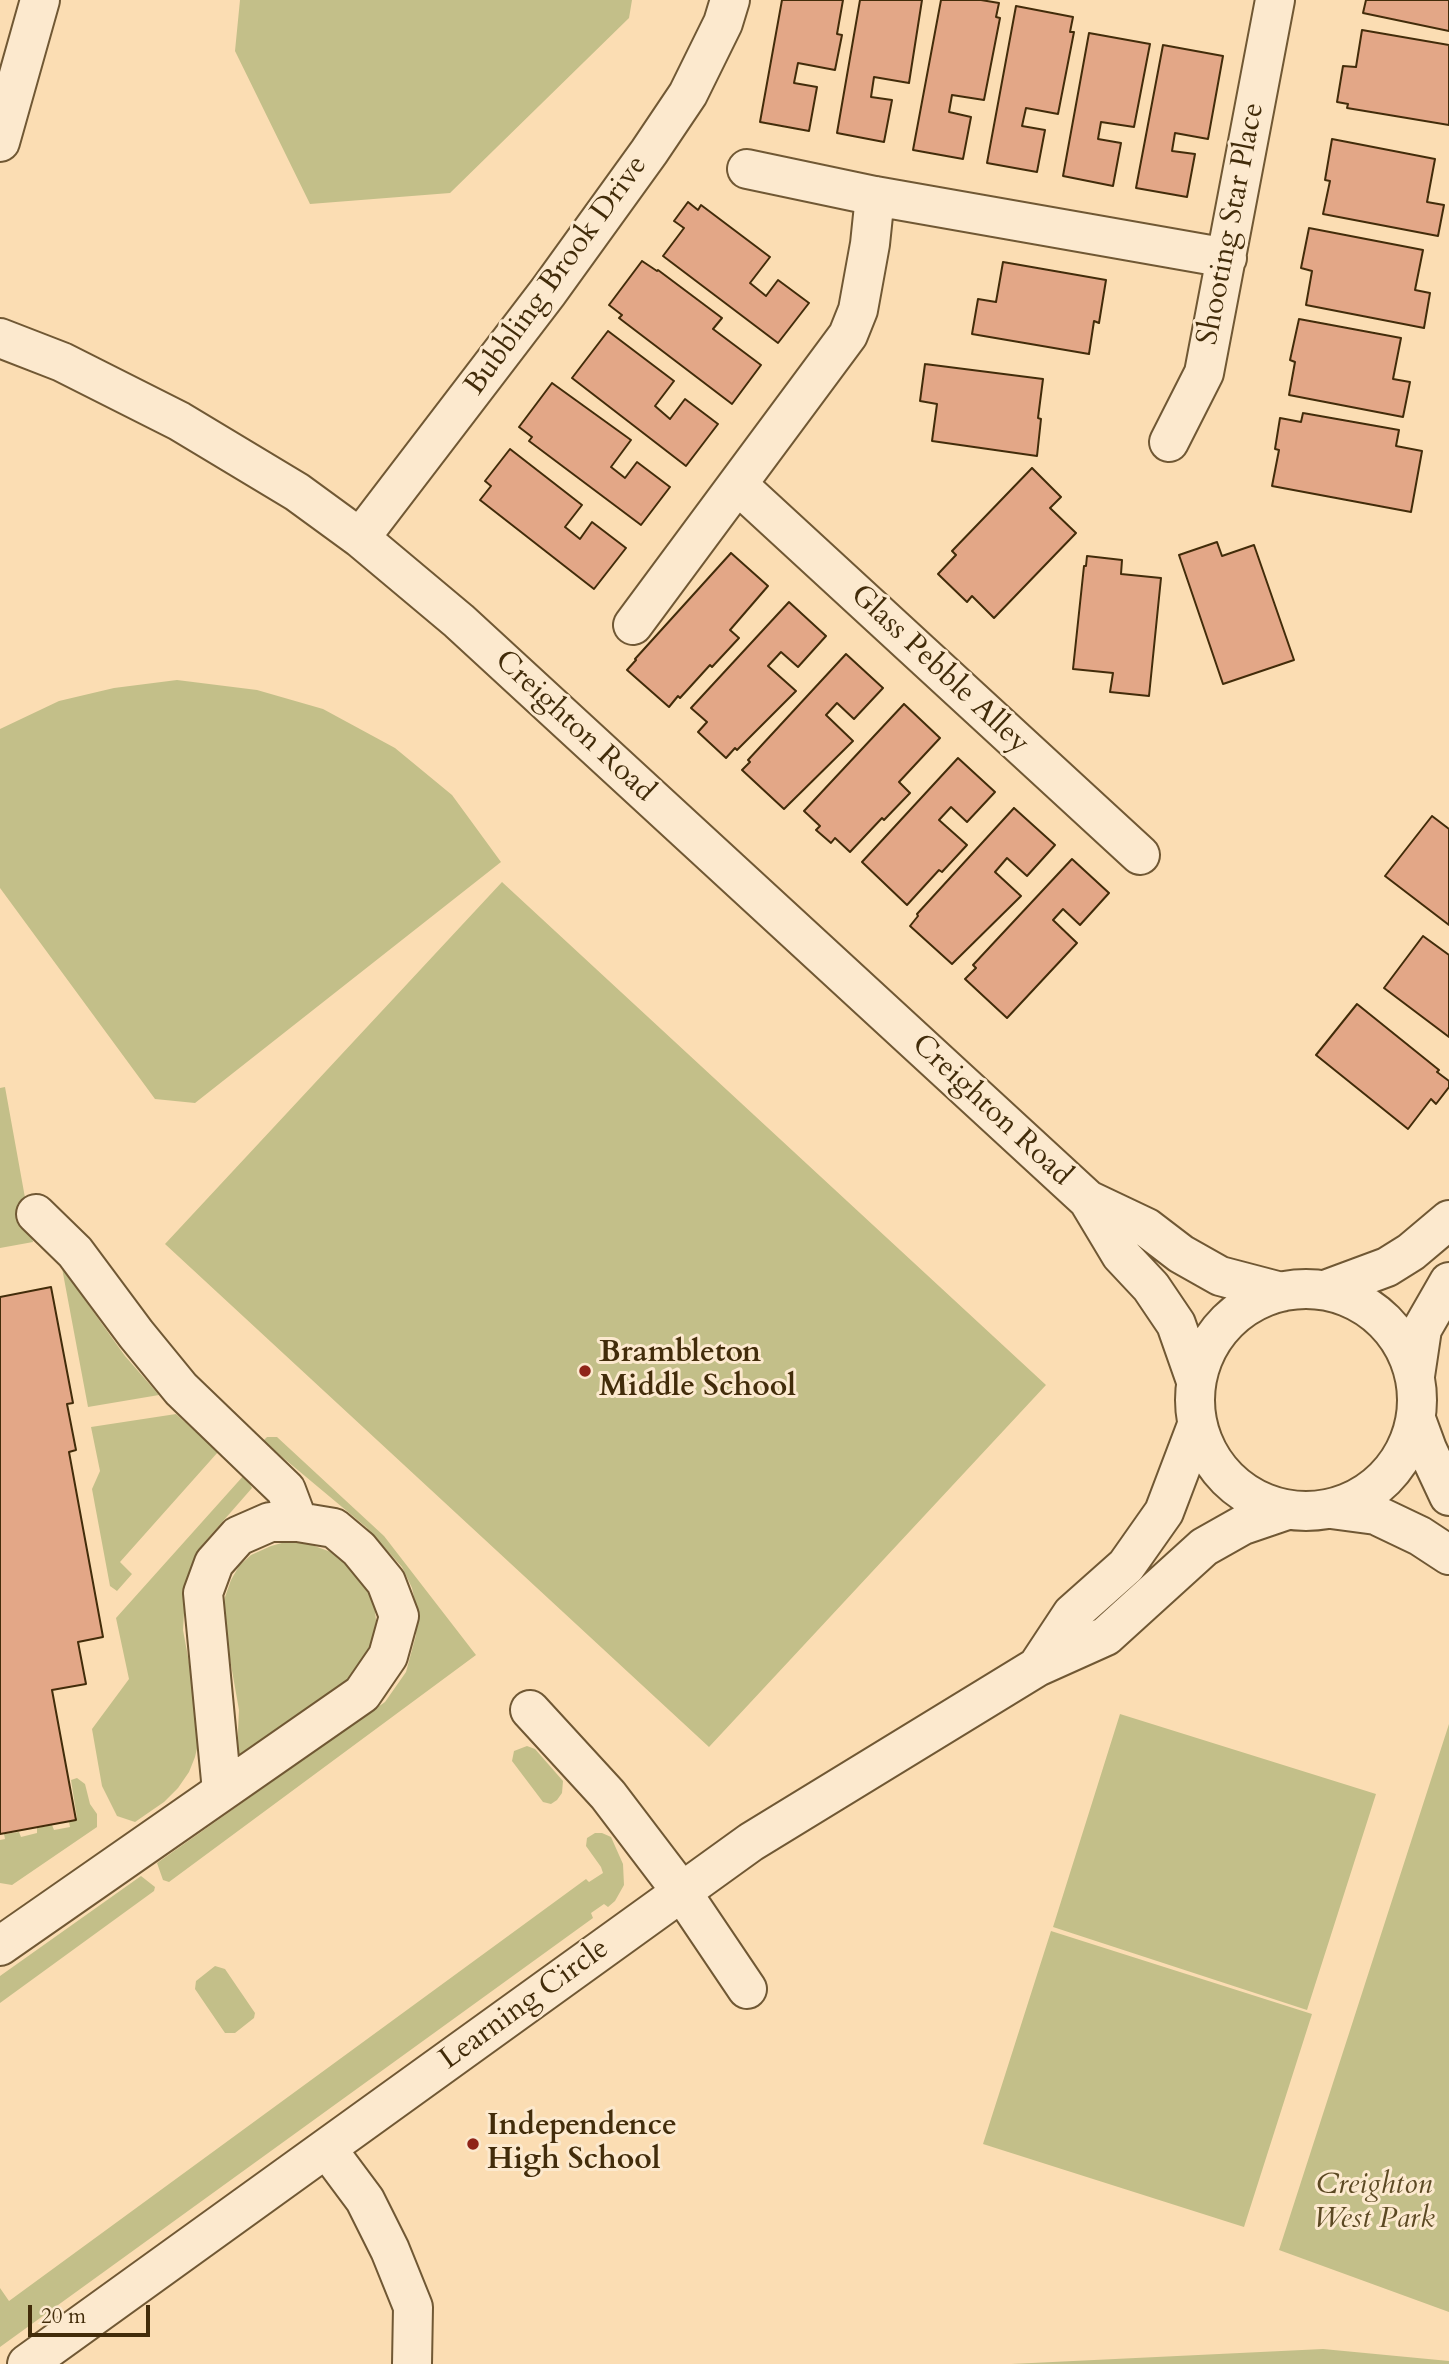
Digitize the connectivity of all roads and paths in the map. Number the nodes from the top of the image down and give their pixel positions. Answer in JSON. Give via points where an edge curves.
{"nodes":[{"id":1,"x":40,"y":0,"type":"edge"},
{"id":2,"x":730,"y":0,"type":"edge"},
{"id":3,"x":1275,"y":0,"type":"edge"},
{"id":4,"x":0,"y":142,"type":"edge"},
{"id":5,"x":747,"y":169,"type":"dead end"},
{"id":6,"x":876,"y":196,"type":"junction"},
{"id":7,"x":1227,"y":258,"type":"junction"},
{"id":8,"x":0,"y":338,"type":"edge"},
{"id":9,"x":1169,"y":442,"type":"dead end"},
{"id":10,"x":738,"y":485,"type":"junction"},
{"id":11,"x":360,"y":538,"type":"junction"},
{"id":12,"x":633,"y":625,"type":"dead end"},
{"id":13,"x":1140,"y":855,"type":"dead end"},
{"id":14,"x":1088,"y":1200,"type":"junction"},
{"id":15,"x":36,"y":1214,"type":"dead end"},
{"id":16,"x":1449,"y":1220,"type":"edge"},
{"id":17,"x":1449,"y":1282,"type":"edge"},
{"id":18,"x":1325,"y":1290,"type":"junction"},
{"id":19,"x":1281,"y":1292,"type":"junction"},
{"id":20,"x":1415,"y":1376,"type":"junction"},
{"id":21,"x":1196,"y":1381,"type":"junction"},
{"id":22,"x":1416,"y":1419,"type":"junction"},
{"id":23,"x":1197,"y":1425,"type":"junction"},
{"id":24,"x":1449,"y":1496,"type":"edge"},
{"id":25,"x":1331,"y":1509,"type":"junction"},
{"id":26,"x":1287,"y":1510,"type":"junction"},
{"id":27,"x":298,"y":1522,"type":"junction"},
{"id":28,"x":1449,"y":1555,"type":"edge"},
{"id":29,"x":1037,"y":1667,"type":"junction"},
{"id":30,"x":530,"y":1710,"type":"dead end"},
{"id":31,"x":222,"y":1791,"type":"junction"},
{"id":32,"x":681,"y":1891,"type":"junction"},
{"id":33,"x":0,"y":1946,"type":"edge"},
{"id":34,"x":747,"y":1989,"type":"dead end"},
{"id":35,"x":327,"y":2149,"type":"junction"},
{"id":36,"x":27,"y":2364,"type":"edge"},
{"id":37,"x":412,"y":2364,"type":"edge"}],
"edges":[{"from":1,"to":4,"type":"street"},
{"from":2,"to":11,"type":"street","name":"Bubbling Brook Drive","via":[[688,93],[649,152]]},
{"from":3,"to":7,"type":"street","name":"Shooting Star Place"},
{"from":5,"to":6,"type":"street"},
{"from":6,"to":7,"type":"street"},
{"from":6,"to":10,"type":"street","via":[[858,310],[848,335]]},
{"from":7,"to":9,"type":"street","name":"Shooting Star Place","via":[[1203,373]]},
{"from":8,"to":11,"type":"street","name":"Creighton Road","via":[[62,362],[179,421],[298,492]]},
{"from":10,"to":12,"type":"street"},
{"from":10,"to":13,"type":"street","name":"Glass Pebble Alley"},
{"from":11,"to":14,"type":"street","name":"Creighton Road","via":[[459,621]]},
{"from":14,"to":19,"type":"street","name":"Creighton Road","via":[[1147,1228],[1220,1276]]},
{"from":14,"to":21,"type":"street","name":"Creighton Road","via":[[1121,1255],[1151,1287],[1176,1324]]},
{"from":15,"to":27,"type":"street","via":[[75,1252],[181,1389],[286,1490]]},
{"from":16,"to":18,"type":"street","via":[[1387,1267]]},
{"from":17,"to":20,"type":"street","via":[[1422,1329]]},
{"from":18,"to":19,"type":"street","name":"Creighton Road"},
{"from":18,"to":20,"type":"street","name":"Creighton Road","via":[[1356,1300],[1383,1319],[1403,1345]]},
{"from":19,"to":21,"type":"street","name":"Creighton Road","via":[[1251,1304],[1225,1324],[1206,1350]]},
{"from":20,"to":22,"type":"street","name":"Creighton Road"},
{"from":21,"to":23,"type":"street","name":"Creighton Road"},
{"from":22,"to":24,"type":"street","name":"Creighton Road"},
{"from":22,"to":25,"type":"street","name":"Creighton Road","via":[[1406,1450],[1387,1477],[1361,1497]]},
{"from":23,"to":26,"type":"street","name":"Creighton Road","via":[[1209,1455],[1229,1481],[1256,1499]]},
{"from":23,"to":29,"type":"street","name":"Learning Circle","via":[[1164,1512],[1126,1566],[1072,1614]]},
{"from":25,"to":26,"type":"street","name":"Creighton Road"},
{"from":25,"to":28,"type":"street","name":"Creighton Road","via":[[1376,1515]]},
{"from":26,"to":29,"type":"street","name":"Learning Circle","via":[[1243,1525],[1204,1547],[1106,1636]]},
{"from":27,"to":31,"type":"street","via":[[270,1522],[238,1536],[214,1563],[203,1593]]},
{"from":27,"to":31,"type":"street","via":[[334,1528],[386,1582],[399,1616],[388,1656],[362,1694]]},
{"from":29,"to":32,"type":"street","name":"Learning Circle","via":[[751,1842]]},
{"from":30,"to":32,"type":"street","via":[[608,1795]]},
{"from":31,"to":33,"type":"street"},
{"from":32,"to":34,"type":"street"},
{"from":32,"to":35,"type":"street","name":"Learning Circle"},
{"from":35,"to":36,"type":"street","name":"Learning Circle"},
{"from":35,"to":37,"type":"street","via":[[365,2200],[414,2307]]}]}
